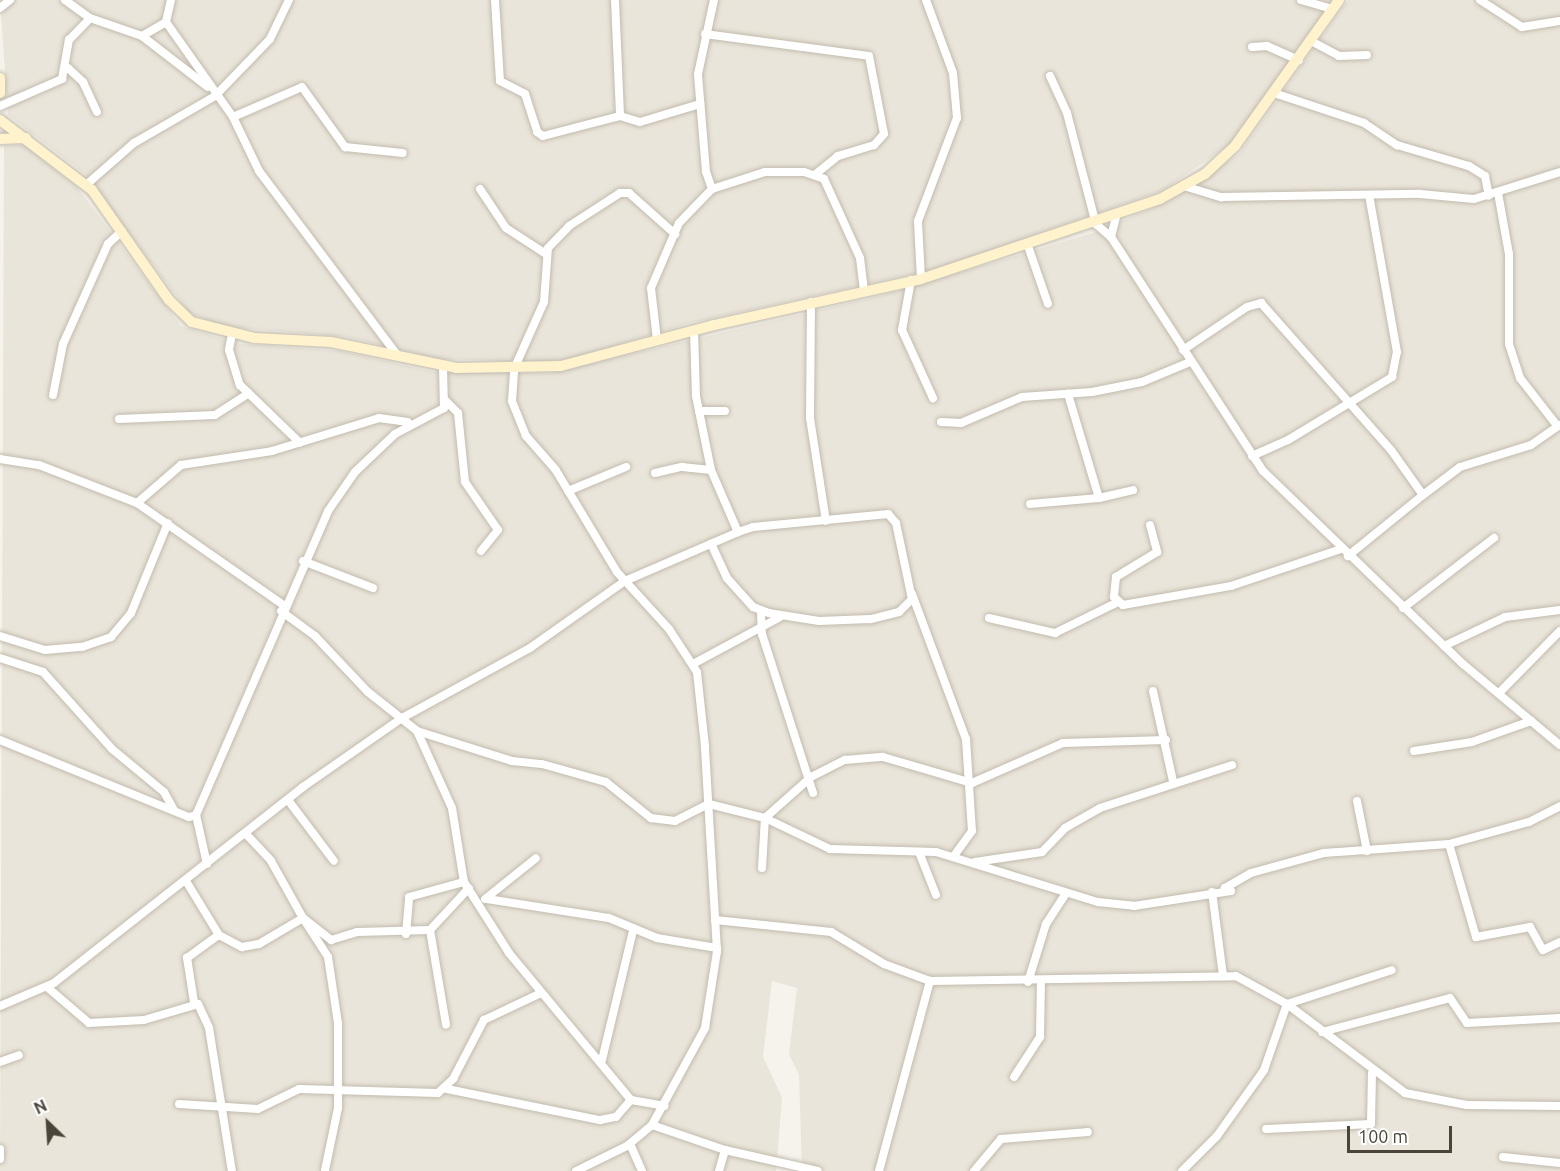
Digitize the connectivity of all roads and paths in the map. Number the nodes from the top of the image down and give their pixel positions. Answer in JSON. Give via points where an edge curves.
{"nodes":[{"id":1,"x":10,"y":0,"type":"edge"},
{"id":2,"x":65,"y":0,"type":"edge"},
{"id":3,"x":171,"y":0,"type":"edge"},
{"id":4,"x":289,"y":0,"type":"edge"},
{"id":5,"x":495,"y":0,"type":"edge"},
{"id":6,"x":615,"y":0,"type":"edge"},
{"id":7,"x":714,"y":0,"type":"edge"},
{"id":8,"x":926,"y":0,"type":"edge"},
{"id":9,"x":1301,"y":0,"type":"edge"},
{"id":10,"x":1480,"y":0,"type":"edge"},
{"id":11,"x":1336,"y":5,"type":"edge"},
{"id":12,"x":0,"y":8,"type":"edge"},
{"id":13,"x":90,"y":18,"type":"junction"},
{"id":14,"x":1560,"y":21,"type":"edge"},
{"id":15,"x":166,"y":22,"type":"junction"},
{"id":16,"x":705,"y":33,"type":"junction"},
{"id":17,"x":142,"y":36,"type":"junction"},
{"id":18,"x":1311,"y":42,"type":"junction"},
{"id":19,"x":1252,"y":47,"type":"dead end"},
{"id":20,"x":1367,"y":55,"type":"dead end"},
{"id":21,"x":1299,"y":60,"type":"junction"},
{"id":22,"x":68,"y":68,"type":"junction"},
{"id":23,"x":1050,"y":76,"type":"dead end"},
{"id":24,"x":0,"y":78,"type":"edge"},
{"id":25,"x":0,"y":93,"type":"edge"},
{"id":26,"x":213,"y":93,"type":"junction"},
{"id":27,"x":1277,"y":94,"type":"junction"},
{"id":28,"x":700,"y":104,"type":"junction"},
{"id":29,"x":0,"y":106,"type":"edge"},
{"id":30,"x":97,"y":112,"type":"dead end"},
{"id":31,"x":620,"y":116,"type":"junction"},
{"id":32,"x":233,"y":117,"type":"junction"},
{"id":33,"x":0,"y":120,"type":"edge"},
{"id":34,"x":26,"y":138,"type":"junction"},
{"id":35,"x":0,"y":139,"type":"edge"},
{"id":36,"x":403,"y":153,"type":"dead end"},
{"id":37,"x":1560,"y":172,"type":"edge"},
{"id":38,"x":816,"y":174,"type":"junction"},
{"id":39,"x":86,"y":185,"type":"junction"},
{"id":40,"x":1184,"y":186,"type":"junction"},
{"id":41,"x":480,"y":189,"type":"dead end"},
{"id":42,"x":712,"y":189,"type":"junction"},
{"id":43,"x":1498,"y":193,"type":"junction"},
{"id":44,"x":1369,"y":195,"type":"junction"},
{"id":45,"x":1489,"y":196,"type":"junction"},
{"id":46,"x":1116,"y":217,"type":"junction"},
{"id":47,"x":1096,"y":224,"type":"junction"},
{"id":48,"x":122,"y":231,"type":"junction"},
{"id":49,"x":675,"y":234,"type":"junction"},
{"id":50,"x":1111,"y":237,"type":"junction"},
{"id":51,"x":1028,"y":246,"type":"junction"},
{"id":52,"x":546,"y":254,"type":"junction"},
{"id":53,"x":916,"y":280,"type":"junction"},
{"id":54,"x":864,"y":290,"type":"junction"},
{"id":55,"x":811,"y":302,"type":"junction"},
{"id":56,"x":1048,"y":304,"type":"dead end"},
{"id":57,"x":694,"y":330,"type":"junction"},
{"id":58,"x":232,"y":334,"type":"junction"},
{"id":59,"x":657,"y":340,"type":"junction"},
{"id":60,"x":1183,"y":350,"type":"junction"},
{"id":61,"x":397,"y":355,"type":"junction"},
{"id":62,"x":1190,"y":362,"type":"junction"},
{"id":63,"x":443,"y":366,"type":"junction"},
{"id":64,"x":514,"y":369,"type":"junction"},
{"id":65,"x":249,"y":393,"type":"junction"},
{"id":66,"x":1068,"y":394,"type":"junction"},
{"id":67,"x":53,"y":395,"type":"dead end"},
{"id":68,"x":933,"y":398,"type":"dead end"},
{"id":69,"x":446,"y":401,"type":"junction"},
{"id":70,"x":1346,"y":403,"type":"junction"},
{"id":71,"x":699,"y":411,"type":"junction"},
{"id":72,"x":725,"y":411,"type":"dead end"},
{"id":73,"x":119,"y":419,"type":"dead end"},
{"id":74,"x":408,"y":422,"type":"junction"},
{"id":75,"x":941,"y":422,"type":"dead end"},
{"id":76,"x":1558,"y":425,"type":"edge"},
{"id":77,"x":300,"y":443,"type":"junction"},
{"id":78,"x":1252,"y":456,"type":"junction"},
{"id":79,"x":0,"y":459,"type":"edge"},
{"id":80,"x":626,"y":467,"type":"dead end"},
{"id":81,"x":711,"y":470,"type":"junction"},
{"id":82,"x":654,"y":473,"type":"dead end"},
{"id":83,"x":1132,"y":490,"type":"dead end"},
{"id":84,"x":568,"y":491,"type":"junction"},
{"id":85,"x":1423,"y":495,"type":"junction"},
{"id":86,"x":1099,"y":498,"type":"junction"},
{"id":87,"x":137,"y":503,"type":"junction"},
{"id":88,"x":1030,"y":504,"type":"dead end"},
{"id":89,"x":826,"y":521,"type":"junction"},
{"id":90,"x":168,"y":523,"type":"junction"},
{"id":91,"x":1150,"y":525,"type":"dead end"},
{"id":92,"x":738,"y":532,"type":"junction"},
{"id":93,"x":1494,"y":538,"type":"dead end"},
{"id":94,"x":711,"y":544,"type":"junction"},
{"id":95,"x":1341,"y":549,"type":"junction"},
{"id":96,"x":481,"y":551,"type":"dead end"},
{"id":97,"x":1348,"y":556,"type":"junction"},
{"id":98,"x":303,"y":561,"type":"junction"},
{"id":99,"x":625,"y":581,"type":"junction"},
{"id":100,"x":373,"y":588,"type":"dead end"},
{"id":101,"x":911,"y":593,"type":"junction"},
{"id":102,"x":1118,"y":602,"type":"junction"},
{"id":103,"x":282,"y":608,"type":"junction"},
{"id":104,"x":1403,"y":608,"type":"junction"},
{"id":105,"x":1560,"y":610,"type":"edge"},
{"id":106,"x":761,"y":611,"type":"junction"},
{"id":107,"x":780,"y":616,"type":"junction"},
{"id":108,"x":989,"y":618,"type":"dead end"},
{"id":109,"x":761,"y":626,"type":"junction"},
{"id":110,"x":1560,"y":631,"type":"edge"},
{"id":111,"x":0,"y":636,"type":"edge"},
{"id":112,"x":1444,"y":646,"type":"junction"},
{"id":113,"x":0,"y":658,"type":"edge"},
{"id":114,"x":693,"y":664,"type":"junction"},
{"id":115,"x":1152,"y":691,"type":"dead end"},
{"id":116,"x":1499,"y":693,"type":"junction"},
{"id":117,"x":402,"y":718,"type":"junction"},
{"id":118,"x":1531,"y":721,"type":"junction"},
{"id":119,"x":417,"y":731,"type":"junction"},
{"id":120,"x":0,"y":740,"type":"edge"},
{"id":121,"x":1166,"y":740,"type":"junction"},
{"id":122,"x":1560,"y":746,"type":"edge"},
{"id":123,"x":1414,"y":751,"type":"dead end"},
{"id":124,"x":1232,"y":765,"type":"dead end"},
{"id":125,"x":811,"y":777,"type":"junction"},
{"id":126,"x":1173,"y":781,"type":"junction"},
{"id":127,"x":972,"y":783,"type":"junction"},
{"id":128,"x":813,"y":793,"type":"dead end"},
{"id":129,"x":288,"y":800,"type":"junction"},
{"id":130,"x":1357,"y":801,"type":"dead end"},
{"id":131,"x":709,"y":804,"type":"junction"},
{"id":132,"x":1560,"y":806,"type":"edge"},
{"id":133,"x":174,"y":810,"type":"junction"},
{"id":134,"x":196,"y":815,"type":"junction"},
{"id":135,"x":765,"y":818,"type":"junction"},
{"id":136,"x":247,"y":835,"type":"junction"},
{"id":137,"x":1449,"y":844,"type":"junction"},
{"id":138,"x":1367,"y":851,"type":"junction"},
{"id":139,"x":918,"y":852,"type":"junction"},
{"id":140,"x":954,"y":856,"type":"junction"},
{"id":141,"x":536,"y":858,"type":"dead end"},
{"id":142,"x":334,"y":861,"type":"dead end"},
{"id":143,"x":970,"y":863,"type":"junction"},
{"id":144,"x":207,"y":864,"type":"junction"},
{"id":145,"x":762,"y":868,"type":"dead end"},
{"id":146,"x":186,"y":881,"type":"junction"},
{"id":147,"x":467,"y":885,"type":"junction"},
{"id":148,"x":1066,"y":892,"type":"junction"},
{"id":149,"x":1212,"y":892,"type":"junction"},
{"id":150,"x":936,"y":896,"type":"dead end"},
{"id":151,"x":484,"y":900,"type":"junction"},
{"id":152,"x":303,"y":918,"type":"junction"},
{"id":153,"x":715,"y":920,"type":"junction"},
{"id":154,"x":430,"y":930,"type":"junction"},
{"id":155,"x":633,"y":931,"type":"junction"},
{"id":156,"x":406,"y":934,"type":"junction"},
{"id":157,"x":219,"y":935,"type":"junction"},
{"id":158,"x":1560,"y":942,"type":"edge"},
{"id":159,"x":717,"y":948,"type":"junction"},
{"id":160,"x":1392,"y":970,"type":"dead end"},
{"id":161,"x":1223,"y":976,"type":"junction"},
{"id":162,"x":930,"y":981,"type":"junction"},
{"id":163,"x":1028,"y":982,"type":"junction"},
{"id":164,"x":1041,"y":982,"type":"junction"},
{"id":165,"x":47,"y":987,"type":"junction"},
{"id":166,"x":540,"y":994,"type":"junction"},
{"id":167,"x":194,"y":1002,"type":"junction"},
{"id":168,"x":1287,"y":1004,"type":"junction"},
{"id":169,"x":0,"y":1006,"type":"edge"},
{"id":170,"x":1560,"y":1018,"type":"edge"},
{"id":171,"x":446,"y":1025,"type":"dead end"},
{"id":172,"x":1322,"y":1032,"type":"junction"},
{"id":173,"x":19,"y":1055,"type":"dead end"},
{"id":174,"x":602,"y":1060,"type":"junction"},
{"id":175,"x":0,"y":1062,"type":"edge"},
{"id":176,"x":1372,"y":1073,"type":"junction"},
{"id":177,"x":1014,"y":1077,"type":"dead end"},
{"id":178,"x":447,"y":1089,"type":"junction"},
{"id":179,"x":338,"y":1090,"type":"junction"},
{"id":180,"x":630,"y":1100,"type":"junction"},
{"id":181,"x":178,"y":1104,"type":"dead end"},
{"id":182,"x":664,"y":1106,"type":"junction"},
{"id":183,"x":1560,"y":1106,"type":"edge"},
{"id":184,"x":222,"y":1107,"type":"junction"},
{"id":185,"x":652,"y":1125,"type":"junction"},
{"id":186,"x":1266,"y":1129,"type":"dead end"},
{"id":187,"x":1088,"y":1132,"type":"dead end"},
{"id":188,"x":630,"y":1144,"type":"junction"},
{"id":189,"x":0,"y":1149,"type":"edge"},
{"id":190,"x":725,"y":1150,"type":"junction"},
{"id":191,"x":1503,"y":1157,"type":"dead end"},
{"id":192,"x":0,"y":1159,"type":"edge"},
{"id":193,"x":1560,"y":1163,"type":"edge"},
{"id":194,"x":232,"y":1171,"type":"edge"},
{"id":195,"x":327,"y":1171,"type":"edge"},
{"id":196,"x":576,"y":1171,"type":"edge"},
{"id":197,"x":642,"y":1171,"type":"edge"},
{"id":198,"x":719,"y":1171,"type":"edge"},
{"id":199,"x":818,"y":1171,"type":"edge"},
{"id":200,"x":879,"y":1171,"type":"edge"},
{"id":201,"x":974,"y":1171,"type":"edge"},
{"id":202,"x":1182,"y":1171,"type":"edge"}],
"edges":[{"from":1,"to":12,"type":"street"},
{"from":2,"to":13,"type":"street"},
{"from":3,"to":15,"type":"street"},
{"from":4,"to":26,"type":"street","via":[[270,39]]},
{"from":5,"to":31,"type":"street","via":[[500,81],[525,94],[537,132],[543,136]]},
{"from":6,"to":31,"type":"street"},
{"from":7,"to":16,"type":"street"},
{"from":8,"to":53,"type":"street","via":[[953,73],[957,118],[918,221]]},
{"from":9,"to":11,"type":"street"},
{"from":10,"to":14,"type":"street","via":[[1522,27]]},
{"from":11,"to":18,"type":"main road"},
{"from":13,"to":17,"type":"street"},
{"from":13,"to":22,"type":"street","via":[[69,40]]},
{"from":15,"to":17,"type":"street"},
{"from":15,"to":26,"type":"street","via":[[196,59]]},
{"from":16,"to":28,"type":"street"},
{"from":16,"to":38,"type":"street","via":[[870,56],[884,134],[874,145],[838,156]]},
{"from":17,"to":26,"type":"street"},
{"from":18,"to":20,"type":"street","via":[[1339,56]]},
{"from":18,"to":21,"type":"main road"},
{"from":19,"to":21,"type":"street","via":[[1267,46]]},
{"from":21,"to":27,"type":"main road"},
{"from":22,"to":29,"type":"street","via":[[52,87]]},
{"from":22,"to":30,"type":"street","via":[[83,82]]},
{"from":23,"to":47,"type":"street","via":[[1067,113]]},
{"from":24,"to":25,"type":"main road"},
{"from":26,"to":32,"type":"street"},
{"from":26,"to":39,"type":"street","via":[[134,143]]},
{"from":27,"to":40,"type":"main road","via":[[1235,146]]},
{"from":27,"to":45,"type":"street","via":[[1364,123],[1397,145],[1469,166],[1485,176]]},
{"from":28,"to":31,"type":"street","via":[[640,122]]},
{"from":28,"to":42,"type":"street"},
{"from":32,"to":36,"type":"street","via":[[302,87],[345,147]]},
{"from":32,"to":61,"type":"street","via":[[259,171]]},
{"from":33,"to":34,"type":"main road"},
{"from":34,"to":35,"type":"main road"},
{"from":34,"to":39,"type":"main road"},
{"from":37,"to":43,"type":"street"},
{"from":38,"to":42,"type":"street","via":[[765,172]]},
{"from":38,"to":54,"type":"street","via":[[834,194],[860,258]]},
{"from":39,"to":48,"type":"main road"},
{"from":40,"to":44,"type":"street","via":[[1221,197]]},
{"from":40,"to":46,"type":"main road"},
{"from":41,"to":52,"type":"street","via":[[501,224]]},
{"from":42,"to":49,"type":"street"},
{"from":43,"to":45,"type":"street"},
{"from":43,"to":76,"type":"street","via":[[1509,254],[1509,344],[1520,378]]},
{"from":44,"to":45,"type":"street"},
{"from":44,"to":70,"type":"street","via":[[1397,352],[1392,377]]},
{"from":46,"to":47,"type":"main road"},
{"from":46,"to":50,"type":"street"},
{"from":47,"to":50,"type":"street"},
{"from":47,"to":51,"type":"main road"},
{"from":48,"to":58,"type":"main road","via":[[178,311],[192,322]]},
{"from":48,"to":67,"type":"street","via":[[108,244],[63,344]]},
{"from":49,"to":52,"type":"street","via":[[637,196],[620,193],[569,226]]},
{"from":49,"to":59,"type":"street","via":[[651,288]]},
{"from":50,"to":60,"type":"street"},
{"from":51,"to":53,"type":"main road"},
{"from":51,"to":56,"type":"street"},
{"from":52,"to":64,"type":"street","via":[[544,302]]},
{"from":53,"to":54,"type":"main road"},
{"from":53,"to":68,"type":"street","via":[[902,330]]},
{"from":54,"to":55,"type":"main road"},
{"from":55,"to":57,"type":"main road"},
{"from":55,"to":89,"type":"street","via":[[810,418]]},
{"from":57,"to":59,"type":"main road"},
{"from":57,"to":71,"type":"street"},
{"from":58,"to":61,"type":"main road","via":[[330,342]]},
{"from":58,"to":65,"type":"street","via":[[233,371]]},
{"from":59,"to":64,"type":"main road","via":[[579,363]]},
{"from":60,"to":62,"type":"street"},
{"from":60,"to":70,"type":"street","via":[[1246,307],[1261,303]]},
{"from":61,"to":63,"type":"main road"},
{"from":62,"to":66,"type":"street","via":[[1142,382]]},
{"from":62,"to":78,"type":"street"},
{"from":63,"to":64,"type":"main road"},
{"from":63,"to":69,"type":"street"},
{"from":64,"to":84,"type":"street","via":[[512,401],[518,422]]},
{"from":65,"to":73,"type":"street","via":[[215,415]]},
{"from":65,"to":77,"type":"street"},
{"from":66,"to":75,"type":"street","via":[[1022,397],[961,423]]},
{"from":66,"to":86,"type":"street"},
{"from":69,"to":74,"type":"street","via":[[440,410]]},
{"from":69,"to":96,"type":"street","via":[[458,413],[465,482],[498,530]]},
{"from":70,"to":78,"type":"street","via":[[1288,441]]},
{"from":70,"to":85,"type":"street","via":[[1391,450]]},
{"from":71,"to":72,"type":"street"},
{"from":71,"to":81,"type":"street"},
{"from":74,"to":77,"type":"street","via":[[379,418]]},
{"from":74,"to":98,"type":"street","via":[[340,492]]},
{"from":76,"to":85,"type":"street","via":[[1531,445],[1460,467]]},
{"from":77,"to":87,"type":"street","via":[[181,465]]},
{"from":78,"to":95,"type":"street"},
{"from":79,"to":87,"type":"street","via":[[39,465]]},
{"from":80,"to":84,"type":"street"},
{"from":81,"to":82,"type":"street","via":[[682,467]]},
{"from":81,"to":92,"type":"street"},
{"from":83,"to":86,"type":"street"},
{"from":84,"to":99,"type":"street"},
{"from":85,"to":97,"type":"street"},
{"from":86,"to":88,"type":"street"},
{"from":87,"to":90,"type":"street"},
{"from":89,"to":92,"type":"street"},
{"from":89,"to":101,"type":"street","via":[[894,517]]},
{"from":90,"to":103,"type":"street"},
{"from":90,"to":111,"type":"street","via":[[131,613],[111,638],[82,647],[45,650]]},
{"from":91,"to":102,"type":"street","via":[[1158,549],[1120,570],[1112,592]]},
{"from":92,"to":94,"type":"street"},
{"from":93,"to":104,"type":"street"},
{"from":94,"to":99,"type":"street"},
{"from":94,"to":106,"type":"street","via":[[727,578]]},
{"from":95,"to":97,"type":"street"},
{"from":95,"to":102,"type":"street","via":[[1231,586]]},
{"from":97,"to":104,"type":"street"},
{"from":98,"to":100,"type":"street"},
{"from":98,"to":103,"type":"street"},
{"from":99,"to":114,"type":"street"},
{"from":99,"to":117,"type":"street","via":[[530,648]]},
{"from":101,"to":107,"type":"street","via":[[907,607],[889,616],[819,621]]},
{"from":101,"to":127,"type":"street","via":[[960,713]]},
{"from":102,"to":108,"type":"street","via":[[1055,633]]},
{"from":103,"to":117,"type":"street"},
{"from":103,"to":134,"type":"street"},
{"from":104,"to":112,"type":"street"},
{"from":105,"to":112,"type":"street","via":[[1505,616]]},
{"from":106,"to":107,"type":"street"},
{"from":106,"to":109,"type":"street"},
{"from":107,"to":109,"type":"street"},
{"from":109,"to":114,"type":"street"},
{"from":109,"to":125,"type":"street"},
{"from":110,"to":116,"type":"street"},
{"from":112,"to":116,"type":"street"},
{"from":113,"to":133,"type":"street","via":[[43,672],[112,749],[159,787]]},
{"from":114,"to":131,"type":"street"},
{"from":115,"to":121,"type":"street"},
{"from":116,"to":118,"type":"street"},
{"from":117,"to":119,"type":"street"},
{"from":117,"to":129,"type":"street"},
{"from":118,"to":122,"type":"street"},
{"from":118,"to":123,"type":"street","via":[[1472,742]]},
{"from":119,"to":131,"type":"street","via":[[512,761],[606,782],[651,818],[675,821]]},
{"from":119,"to":147,"type":"street","via":[[452,808]]},
{"from":120,"to":133,"type":"street"},
{"from":121,"to":126,"type":"street"},
{"from":121,"to":127,"type":"street","via":[[1063,743]]},
{"from":124,"to":126,"type":"street"},
{"from":125,"to":127,"type":"street","via":[[844,760],[883,757]]},
{"from":125,"to":128,"type":"street"},
{"from":125,"to":135,"type":"street"},
{"from":126,"to":143,"type":"street","via":[[1079,819],[1042,852]]},
{"from":127,"to":140,"type":"street","via":[[972,831]]},
{"from":129,"to":136,"type":"street"},
{"from":129,"to":142,"type":"street"},
{"from":130,"to":138,"type":"street"},
{"from":131,"to":135,"type":"street"},
{"from":131,"to":153,"type":"street"},
{"from":132,"to":137,"type":"street","via":[[1529,822]]},
{"from":133,"to":134,"type":"street"},
{"from":134,"to":144,"type":"street"},
{"from":135,"to":139,"type":"street","via":[[830,849]]},
{"from":135,"to":145,"type":"street"},
{"from":136,"to":144,"type":"street"},
{"from":136,"to":152,"type":"street","via":[[271,861]]},
{"from":137,"to":138,"type":"street"},
{"from":137,"to":158,"type":"street","via":[[1476,937],[1530,927],[1543,950]]},
{"from":138,"to":149,"type":"street","via":[[1324,854],[1270,867],[1225,888],[1231,891]]},
{"from":139,"to":140,"type":"street"},
{"from":139,"to":150,"type":"street"},
{"from":140,"to":143,"type":"street"},
{"from":141,"to":151,"type":"street"},
{"from":143,"to":148,"type":"street"},
{"from":144,"to":146,"type":"street"},
{"from":146,"to":157,"type":"street"},
{"from":146,"to":165,"type":"street"},
{"from":147,"to":151,"type":"street"},
{"from":147,"to":154,"type":"street"},
{"from":147,"to":156,"type":"street","via":[[409,897]]},
{"from":148,"to":149,"type":"street","via":[[1134,906]]},
{"from":148,"to":163,"type":"street","via":[[1046,924]]},
{"from":149,"to":161,"type":"street"},
{"from":151,"to":155,"type":"street","via":[[609,918]]},
{"from":151,"to":166,"type":"street"},
{"from":152,"to":156,"type":"street","via":[[331,940],[376,930]]},
{"from":152,"to":157,"type":"street","via":[[259,944],[242,947]]},
{"from":152,"to":179,"type":"street","via":[[328,957],[334,986]]},
{"from":153,"to":159,"type":"street"},
{"from":153,"to":162,"type":"street","via":[[831,932],[884,964]]},
{"from":154,"to":156,"type":"street"},
{"from":154,"to":171,"type":"street"},
{"from":155,"to":159,"type":"street"},
{"from":155,"to":174,"type":"street"},
{"from":157,"to":167,"type":"street","via":[[187,958]]},
{"from":159,"to":182,"type":"street","via":[[705,1028]]},
{"from":160,"to":168,"type":"street"},
{"from":161,"to":164,"type":"street"},
{"from":161,"to":168,"type":"street","via":[[1246,980]]},
{"from":162,"to":163,"type":"street"},
{"from":162,"to":200,"type":"street"},
{"from":163,"to":164,"type":"street"},
{"from":164,"to":177,"type":"street","via":[[1040,1037]]},
{"from":165,"to":167,"type":"street","via":[[89,1023],[144,1020]]},
{"from":165,"to":169,"type":"street"},
{"from":166,"to":174,"type":"street"},
{"from":166,"to":178,"type":"street","via":[[484,1020]]},
{"from":167,"to":184,"type":"street","via":[[209,1028]]},
{"from":168,"to":172,"type":"street"},
{"from":168,"to":202,"type":"street","via":[[1264,1070],[1217,1136]]},
{"from":170,"to":172,"type":"street","via":[[1467,1023],[1450,998]]},
{"from":172,"to":176,"type":"street"},
{"from":173,"to":175,"type":"street"},
{"from":174,"to":180,"type":"street"},
{"from":176,"to":183,"type":"street","via":[[1405,1093],[1431,1101]]},
{"from":176,"to":186,"type":"street","via":[[1371,1124]]},
{"from":178,"to":179,"type":"street","via":[[403,1095]]},
{"from":178,"to":180,"type":"street","via":[[600,1120],[616,1117]]},
{"from":179,"to":184,"type":"street","via":[[299,1089],[258,1109]]},
{"from":179,"to":195,"type":"street"},
{"from":180,"to":182,"type":"street"},
{"from":181,"to":184,"type":"street"},
{"from":182,"to":185,"type":"street"},
{"from":184,"to":194,"type":"street"},
{"from":185,"to":188,"type":"street"},
{"from":185,"to":190,"type":"street"},
{"from":187,"to":201,"type":"street","via":[[1001,1139]]},
{"from":188,"to":196,"type":"street"},
{"from":188,"to":197,"type":"street"},
{"from":189,"to":192,"type":"street"},
{"from":190,"to":198,"type":"street"},
{"from":190,"to":199,"type":"street"},
{"from":191,"to":193,"type":"street"}]}
